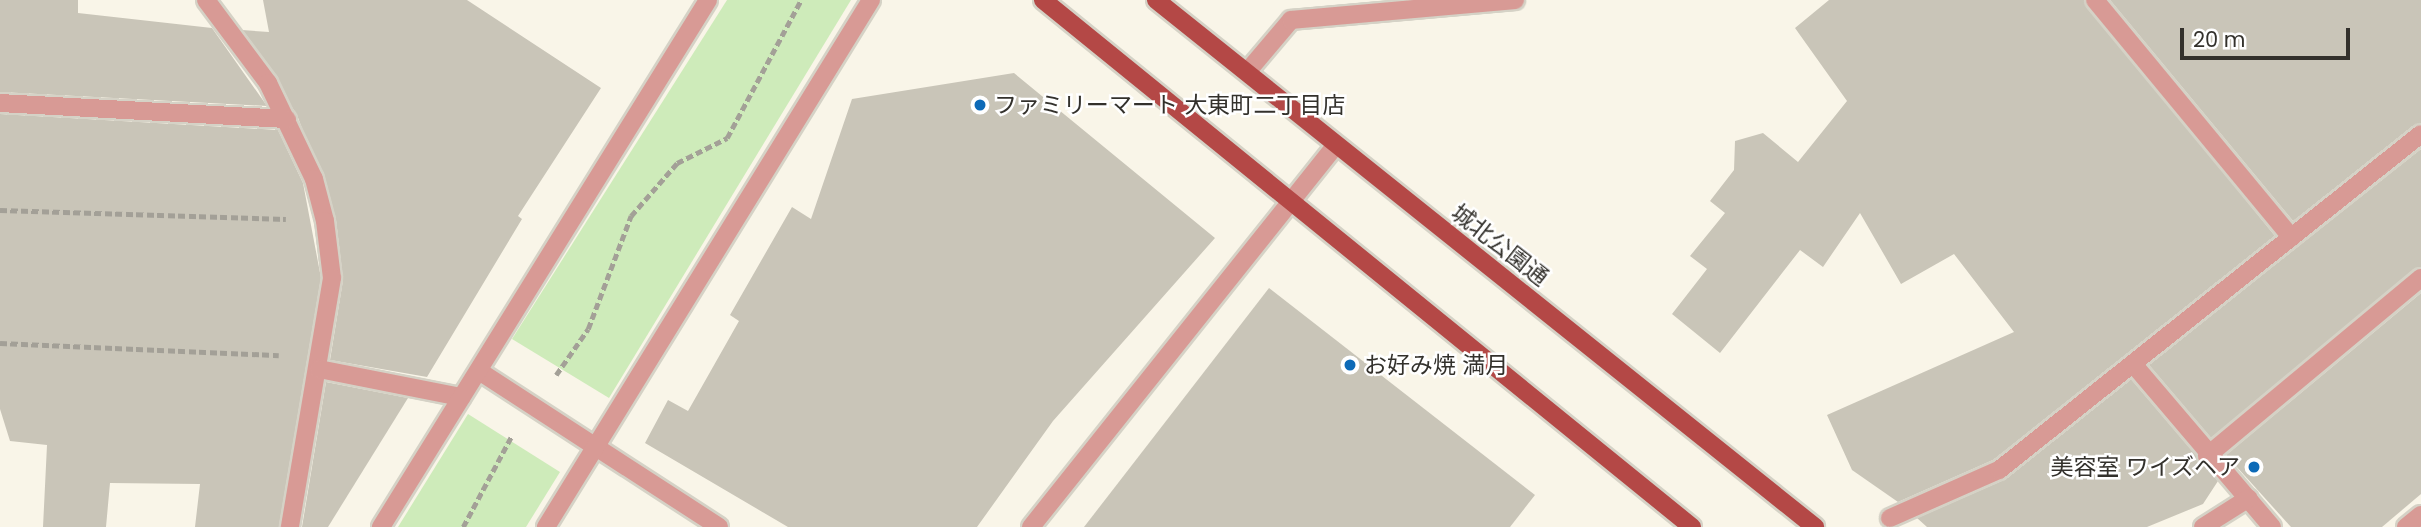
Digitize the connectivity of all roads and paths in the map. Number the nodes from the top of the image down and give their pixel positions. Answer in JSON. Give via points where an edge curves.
{"nodes":[{"id":1,"x":206,"y":0,"type":"edge"},
{"id":2,"x":708,"y":0,"type":"edge"},
{"id":3,"x":801,"y":0,"type":"edge"},
{"id":4,"x":871,"y":0,"type":"edge"},
{"id":5,"x":1043,"y":0,"type":"edge"},
{"id":6,"x":1156,"y":0,"type":"edge"},
{"id":7,"x":1515,"y":0,"type":"edge"},
{"id":8,"x":2095,"y":0,"type":"edge"},
{"id":9,"x":1247,"y":72,"type":"junction"},
{"id":10,"x":0,"y":103,"type":"edge"},
{"id":11,"x":287,"y":119,"type":"junction"},
{"id":12,"x":2421,"y":134,"type":"edge"},
{"id":13,"x":1335,"y":146,"type":"junction"},
{"id":14,"x":1292,"y":201,"type":"junction"},
{"id":15,"x":0,"y":210,"type":"edge"},
{"id":16,"x":325,"y":221,"type":"junction"},
{"id":17,"x":2291,"y":237,"type":"junction"},
{"id":18,"x":2421,"y":278,"type":"edge"},
{"id":19,"x":0,"y":343,"type":"edge"},
{"id":20,"x":320,"y":363,"type":"junction"},
{"id":21,"x":2134,"y":365,"type":"junction"},
{"id":22,"x":480,"y":371,"type":"junction"},
{"id":23,"x":556,"y":375,"type":"dead end"},
{"id":24,"x":461,"y":397,"type":"junction"},
{"id":25,"x":513,"y":433,"type":"dead end"},
{"id":26,"x":596,"y":449,"type":"junction"},
{"id":27,"x":2207,"y":456,"type":"junction"},
{"id":28,"x":2249,"y":498,"type":"junction"},
{"id":29,"x":2421,"y":515,"type":"edge"},
{"id":30,"x":1890,"y":518,"type":"dead end"},
{"id":31,"x":290,"y":527,"type":"edge"},
{"id":32,"x":381,"y":527,"type":"edge"},
{"id":33,"x":463,"y":527,"type":"edge"},
{"id":34,"x":546,"y":527,"type":"edge"},
{"id":35,"x":719,"y":527,"type":"edge"},
{"id":36,"x":1031,"y":527,"type":"edge"},
{"id":37,"x":1692,"y":527,"type":"edge"},
{"id":38,"x":1815,"y":527,"type":"edge"},
{"id":39,"x":2203,"y":527,"type":"edge"},
{"id":40,"x":2273,"y":527,"type":"edge"},
{"id":41,"x":2406,"y":527,"type":"edge"}],
"edges":[{"from":1,"to":11,"type":"street"},
{"from":2,"to":22,"type":"street"},
{"from":3,"to":23,"type":"path","via":[[727,138],[677,163],[631,216],[588,329]]},
{"from":4,"to":26,"type":"street"},
{"from":5,"to":14,"type":"main road"},
{"from":6,"to":9,"type":"main road","name":"城北公園通"},
{"from":7,"to":9,"type":"street","via":[[1291,20]]},
{"from":8,"to":17,"type":"street"},
{"from":9,"to":13,"type":"main road","name":"城北公園通"},
{"from":10,"to":11,"type":"street"},
{"from":11,"to":16,"type":"street"},
{"from":12,"to":17,"type":"street"},
{"from":13,"to":14,"type":"street"},
{"from":13,"to":38,"type":"main road","name":"城北公園通"},
{"from":14,"to":36,"type":"street"},
{"from":14,"to":37,"type":"main road"},
{"from":15,"to":16,"type":"path"},
{"from":16,"to":20,"type":"street","via":[[332,278]]},
{"from":17,"to":21,"type":"street"},
{"from":18,"to":27,"type":"street"},
{"from":19,"to":20,"type":"path"},
{"from":20,"to":24,"type":"street"},
{"from":20,"to":31,"type":"street"},
{"from":21,"to":27,"type":"street"},
{"from":21,"to":30,"type":"street","via":[[1999,470]]},
{"from":22,"to":24,"type":"street"},
{"from":22,"to":26,"type":"street"},
{"from":24,"to":32,"type":"street"},
{"from":25,"to":33,"type":"path"},
{"from":26,"to":34,"type":"street"},
{"from":26,"to":35,"type":"street"},
{"from":27,"to":28,"type":"street"},
{"from":28,"to":39,"type":"street"},
{"from":28,"to":40,"type":"street"},
{"from":29,"to":41,"type":"street"}]}
